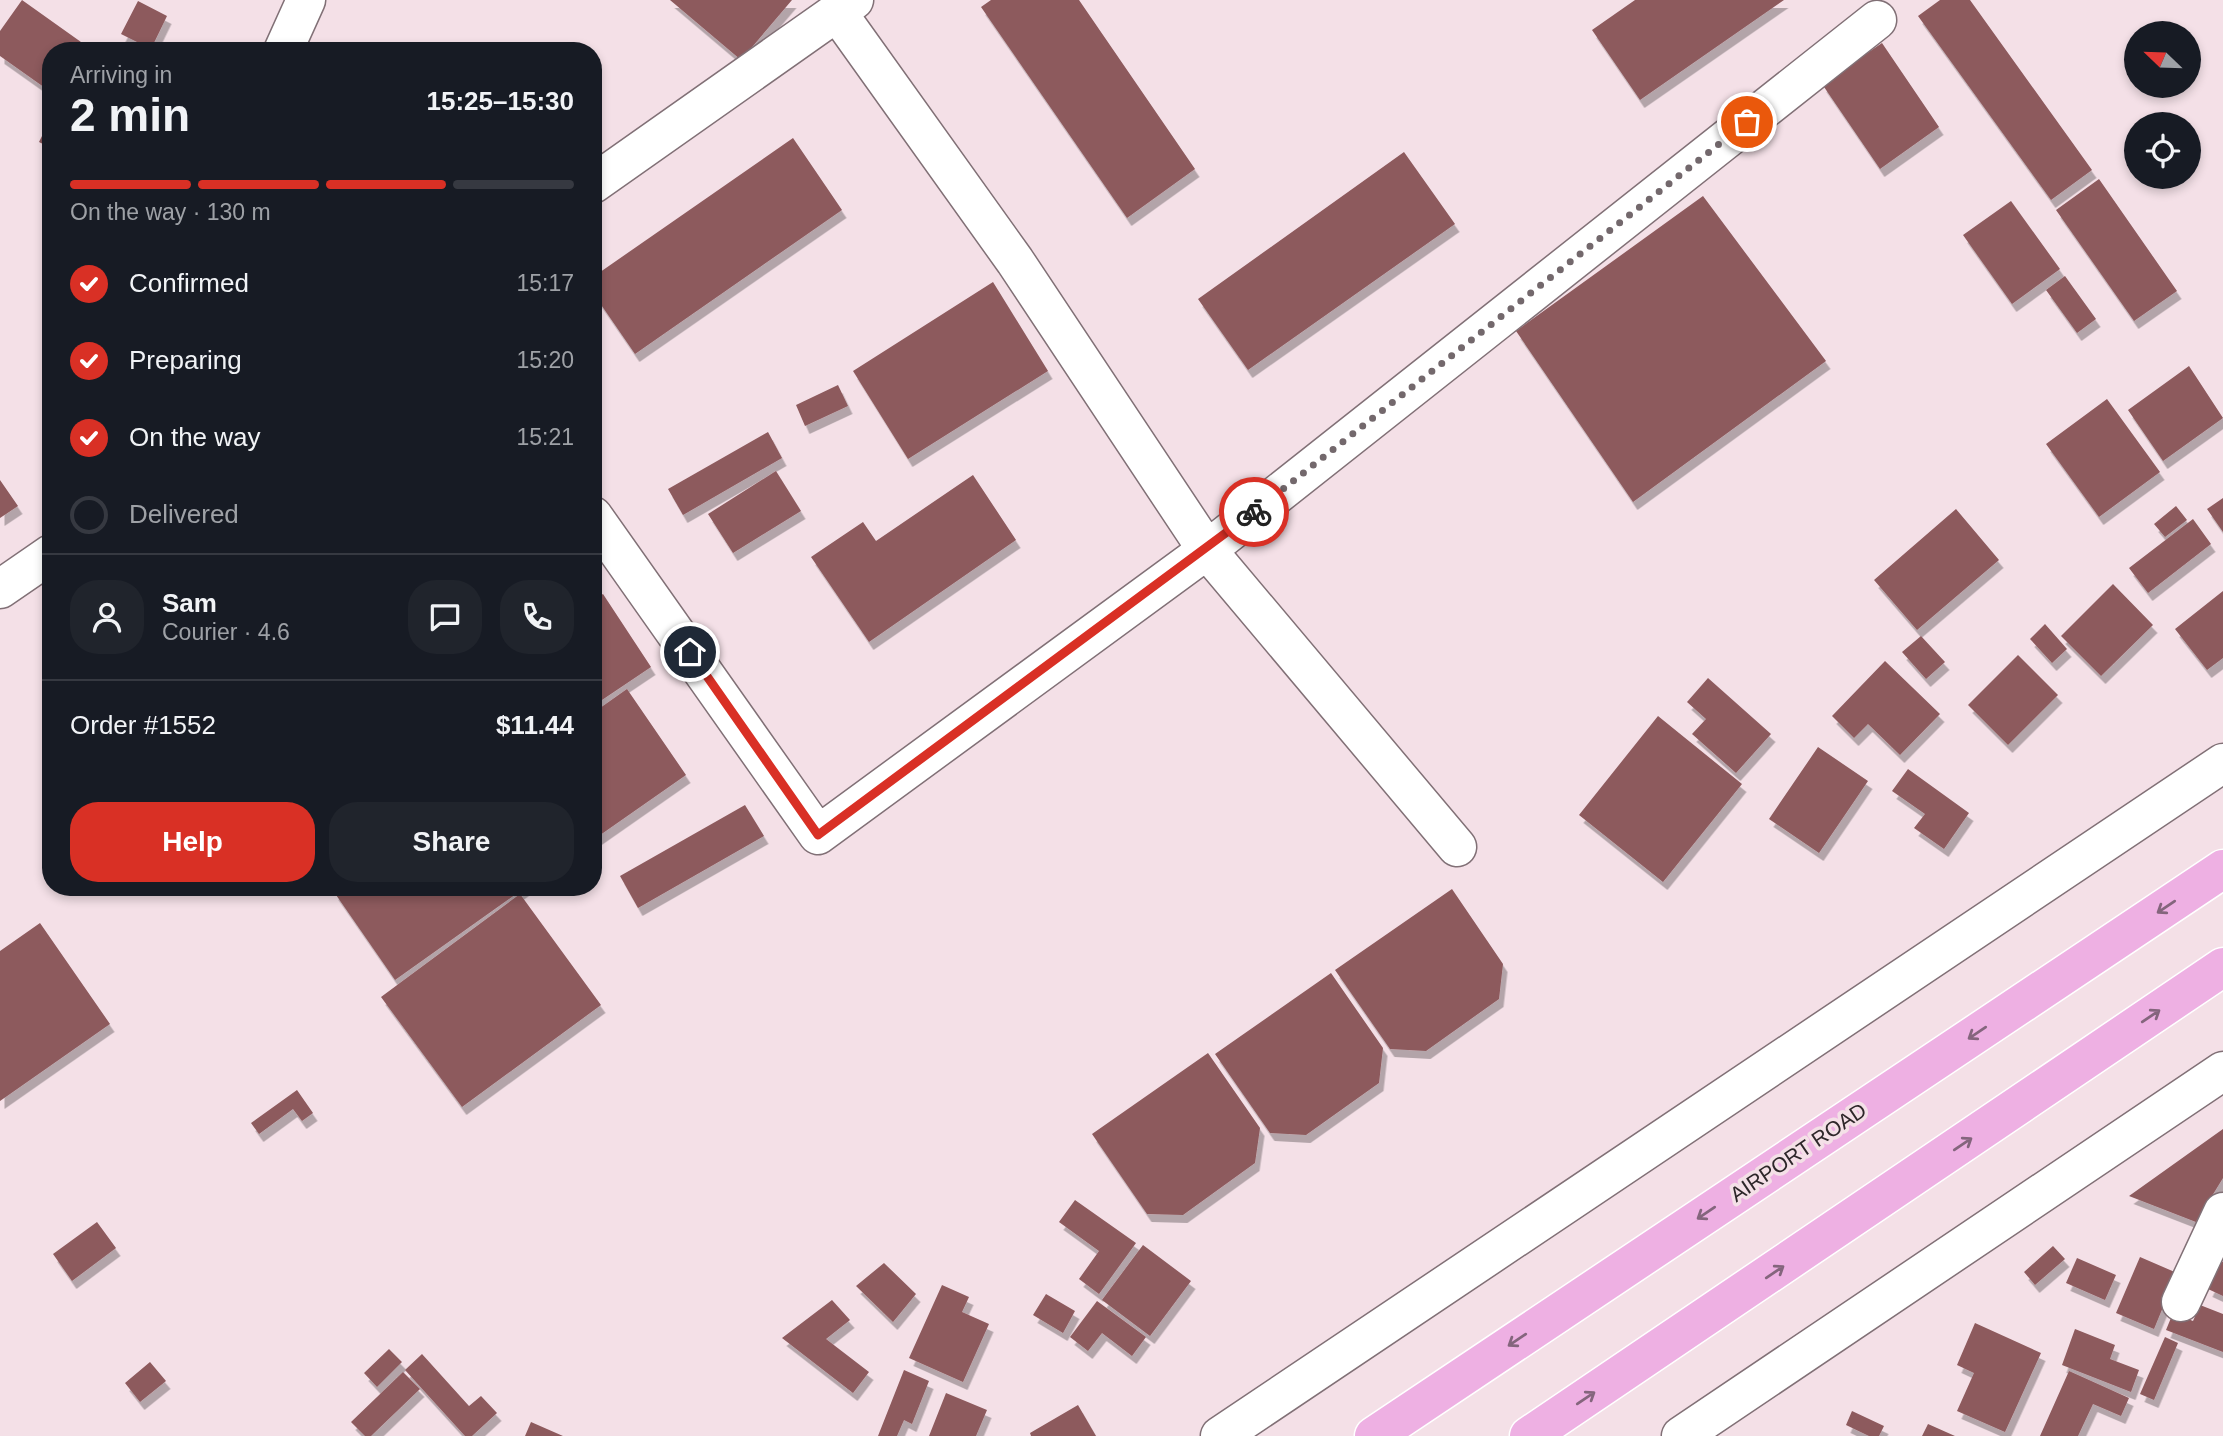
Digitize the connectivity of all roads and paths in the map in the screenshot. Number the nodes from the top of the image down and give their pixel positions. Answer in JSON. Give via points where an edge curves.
{"nodes":[{"id":1,"x":306,"y":0,"type":"edge"},
{"id":2,"x":846,"y":6,"type":"edge"},
{"id":3,"x":1877,"y":20,"type":"dead end"},
{"id":4,"x":287,"y":42,"type":"edge"},
{"id":5,"x":602,"y":178,"type":"edge"},
{"id":6,"x":602,"y":529,"type":"edge"},
{"id":7,"x":1206,"y":550,"type":"junction"},
{"id":8,"x":42,"y":560,"type":"edge"},
{"id":9,"x":0,"y":589,"type":"edge"},
{"id":10,"x":2223,"y":762,"type":"edge"},
{"id":11,"x":1457,"y":847,"type":"dead end"},
{"id":12,"x":2223,"y":869,"type":"edge"},
{"id":13,"x":2223,"y":967,"type":"edge"},
{"id":14,"x":2223,"y":1071,"type":"edge"},
{"id":15,"x":2223,"y":1212,"type":"edge"},
{"id":16,"x":2181,"y":1302,"type":"dead end"},
{"id":17,"x":1220,"y":1436,"type":"edge"},
{"id":18,"x":1374,"y":1436,"type":"edge"},
{"id":19,"x":1529,"y":1436,"type":"edge"},
{"id":20,"x":1681,"y":1436,"type":"edge"}],
"edges":[{"from":1,"to":4,"type":"street"},
{"from":2,"to":5,"type":"street"},
{"from":2,"to":7,"type":"street"},
{"from":3,"to":7,"type":"street"},
{"from":6,"to":7,"type":"street","via":[[818,835]]},
{"from":7,"to":11,"type":"street"},
{"from":8,"to":9,"type":"street"},
{"from":10,"to":17,"type":"street"},
{"from":12,"to":18,"type":"main road","name":"AIRPORT ROAD","one_way":true},
{"from":19,"to":13,"type":"main road","one_way":true},
{"from":14,"to":20,"type":"street"},
{"from":15,"to":16,"type":"street"}]}
